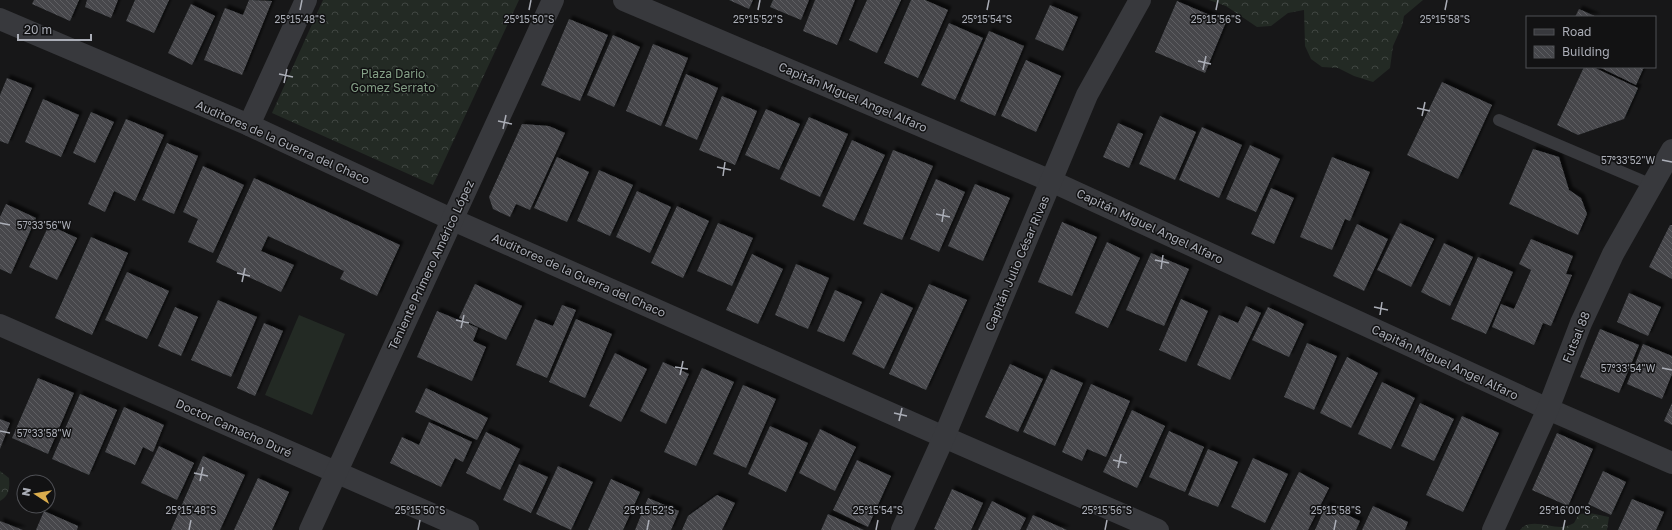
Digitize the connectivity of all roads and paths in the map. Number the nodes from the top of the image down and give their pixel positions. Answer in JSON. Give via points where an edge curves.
{"nodes":[{"id":1,"x":306,"y":0,"type":"edge"},
{"id":2,"x":553,"y":0,"type":"edge"},
{"id":3,"x":624,"y":0,"type":"edge"},
{"id":4,"x":1140,"y":0,"type":"edge"},
{"id":5,"x":0,"y":19,"type":"edge"},
{"id":6,"x":1499,"y":120,"type":"dead end"},
{"id":7,"x":249,"y":125,"type":"junction"},
{"id":8,"x":1672,"y":150,"type":"edge"},
{"id":9,"x":1051,"y":181,"type":"junction"},
{"id":10,"x":1652,"y":185,"type":"junction"},
{"id":11,"x":452,"y":219,"type":"junction"},
{"id":12,"x":0,"y":325,"type":"edge"},
{"id":13,"x":1548,"y":409,"type":"junction"},
{"id":14,"x":944,"y":437,"type":"junction"},
{"id":15,"x":1672,"y":463,"type":"edge"},
{"id":16,"x":336,"y":473,"type":"junction"},
{"id":17,"x":310,"y":530,"type":"edge"},
{"id":18,"x":468,"y":530,"type":"edge"},
{"id":19,"x":902,"y":530,"type":"edge"},
{"id":20,"x":1158,"y":530,"type":"edge"},
{"id":21,"x":1494,"y":530,"type":"edge"}],
"edges":[{"from":1,"to":7,"type":"street"},
{"from":2,"to":11,"type":"street","name":"Teniente Primero Américo López"},
{"from":3,"to":9,"type":"street","name":"Capitán Miguel Angel Alfaro"},
{"from":4,"to":9,"type":"street","name":"Capitán Julio César Rivas","via":[[1086,94]]},
{"from":5,"to":7,"type":"street","name":"Auditores de la Guerra del Chaco"},
{"from":6,"to":10,"type":"lane"},
{"from":7,"to":11,"type":"street","name":"Auditores de la Guerra del Chaco"},
{"from":8,"to":10,"type":"street","name":"Futsal 88"},
{"from":9,"to":13,"type":"street","name":"Capitán Miguel Angel Alfaro"},
{"from":9,"to":14,"type":"street","name":"Capitán Julio César Rivas"},
{"from":10,"to":13,"type":"street","name":"Futsal 88","via":[[1613,254],[1581,323]]},
{"from":11,"to":14,"type":"street","name":"Auditores de la Guerra del Chaco"},
{"from":11,"to":16,"type":"street","name":"Teniente Primero Américo López"},
{"from":12,"to":16,"type":"street","name":"Doctor Camacho Duré"},
{"from":13,"to":15,"type":"street","name":"Capitán Miguel Angel Alfaro"},
{"from":13,"to":21,"type":"street","name":"Futsal 88"},
{"from":14,"to":19,"type":"street","name":"Capitán Julio César Rivas"},
{"from":14,"to":20,"type":"street","name":"Auditores de la Guerra del Chaco"},
{"from":16,"to":17,"type":"street","name":"Teniente Primero Américo López"},
{"from":16,"to":18,"type":"street","name":"Doctor Camacho Duré"}]}
